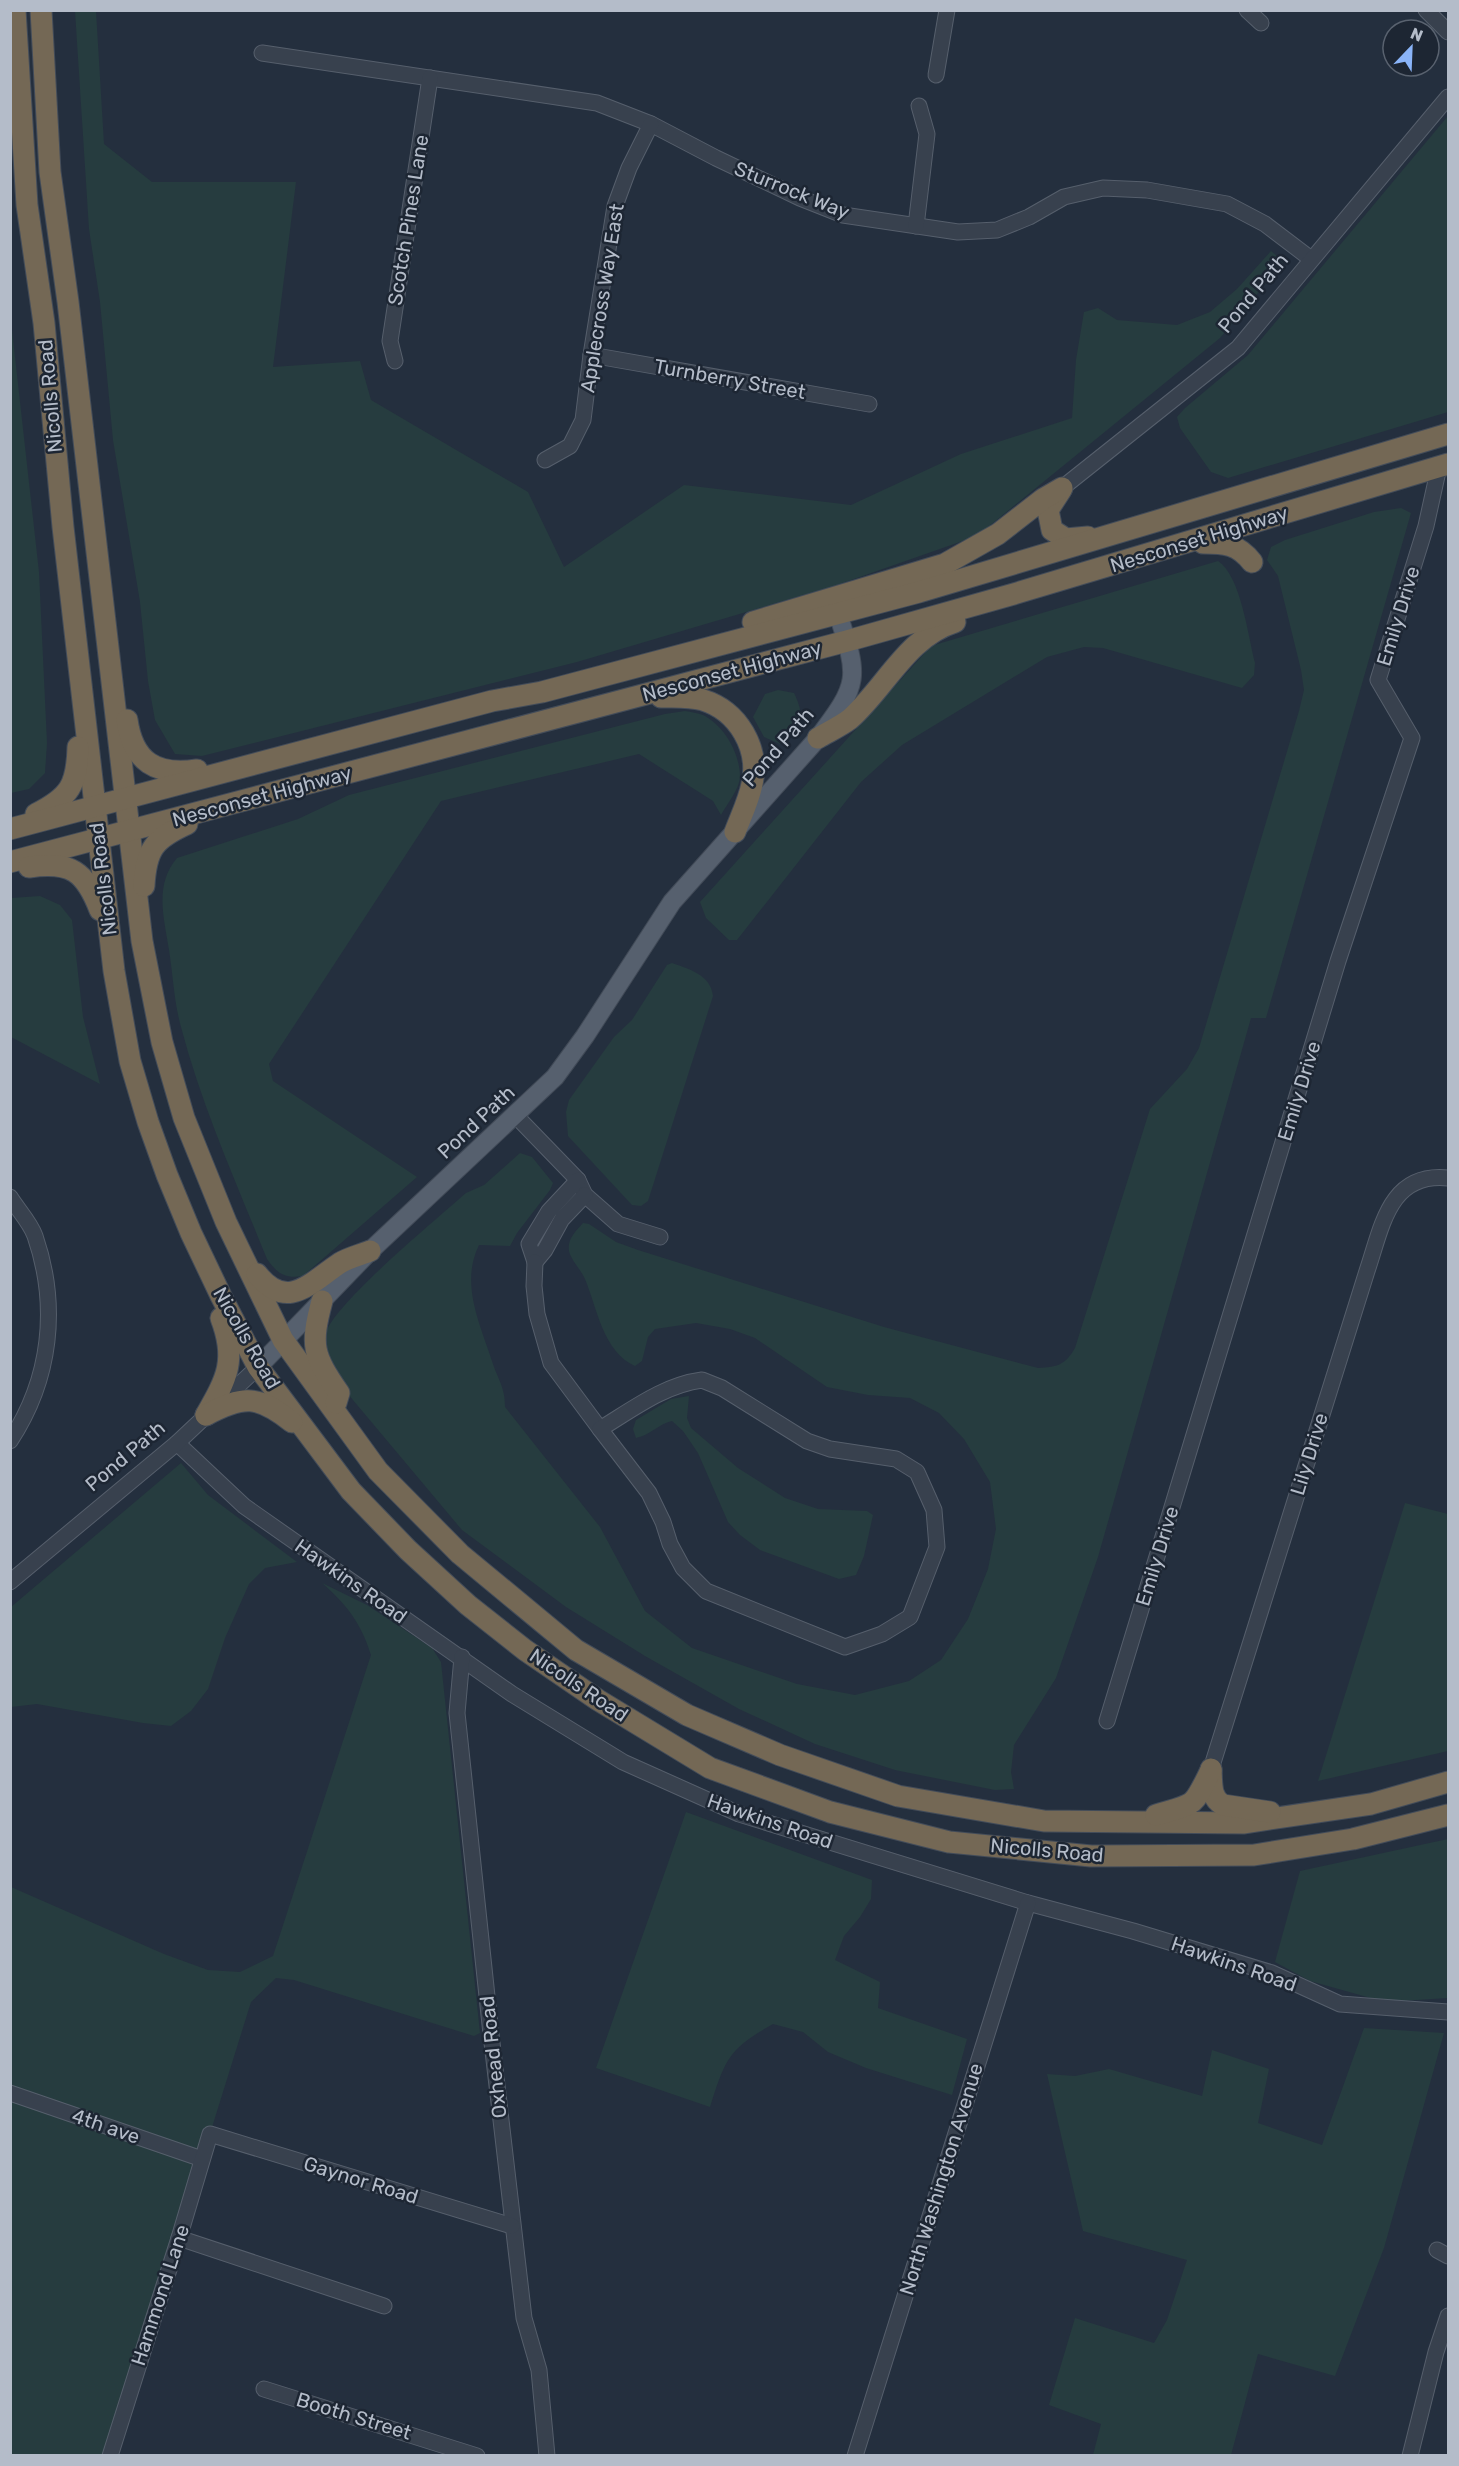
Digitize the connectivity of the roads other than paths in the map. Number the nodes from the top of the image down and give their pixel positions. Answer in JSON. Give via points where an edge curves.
{"nodes":[{"id":1,"x":15,"y":10,"type":"edge"},
{"id":2,"x":41,"y":10,"type":"edge"},
{"id":3,"x":947,"y":10,"type":"edge"},
{"id":4,"x":1247,"y":10,"type":"edge"},
{"id":5,"x":1426,"y":10,"type":"edge"},
{"id":6,"x":1261,"y":23,"type":"dead end"},
{"id":7,"x":1449,"y":32,"type":"edge"},
{"id":8,"x":262,"y":53,"type":"dead end"},
{"id":9,"x":936,"y":75,"type":"dead end"},
{"id":10,"x":430,"y":78,"type":"junction"},
{"id":11,"x":1449,"y":97,"type":"edge"},
{"id":12,"x":919,"y":105,"type":"dead end"},
{"id":13,"x":651,"y":124,"type":"junction"},
{"id":14,"x":916,"y":226,"type":"junction"},
{"id":15,"x":1311,"y":259,"type":"junction"},
{"id":16,"x":591,"y":355,"type":"junction"},
{"id":17,"x":395,"y":361,"type":"dead end"},
{"id":18,"x":869,"y":404,"type":"dead end"},
{"id":19,"x":1449,"y":434,"type":"edge"},
{"id":20,"x":545,"y":460,"type":"dead end"},
{"id":21,"x":1444,"y":465,"type":"edge"},
{"id":22,"x":1062,"y":488,"type":"junction"},
{"id":23,"x":1288,"y":512,"type":"junction"},
{"id":24,"x":1119,"y":534,"type":"junction"},
{"id":25,"x":1183,"y":543,"type":"junction"},
{"id":26,"x":1017,"y":593,"type":"junction"},
{"id":27,"x":838,"y":614,"type":"junction"},
{"id":28,"x":847,"y":641,"type":"junction"},
{"id":29,"x":108,"y":656,"type":"junction"},
{"id":30,"x":81,"y":687,"type":"junction"},
{"id":31,"x":631,"y":697,"type":"junction"},
{"id":32,"x":492,"y":701,"type":"junction"},
{"id":33,"x":818,"y":738,"type":"junction"},
{"id":34,"x":293,"y":754,"type":"junction"},
{"id":35,"x":126,"y":798,"type":"junction"},
{"id":36,"x":227,"y":805,"type":"junction"},
{"id":37,"x":95,"y":806,"type":"junction"},
{"id":38,"x":10,"y":828,"type":"edge"},
{"id":39,"x":129,"y":831,"type":"junction"},
{"id":40,"x":735,"y":832,"type":"junction"},
{"id":41,"x":98,"y":839,"type":"junction"},
{"id":42,"x":10,"y":862,"type":"edge"},
{"id":43,"x":10,"y":869,"type":"edge"},
{"id":44,"x":110,"y":936,"type":"junction"},
{"id":45,"x":142,"y":941,"type":"junction"},
{"id":46,"x":516,"y":1116,"type":"junction"},
{"id":47,"x":1449,"y":1178,"type":"edge"},
{"id":48,"x":578,"y":1180,"type":"junction"},
{"id":49,"x":585,"y":1194,"type":"junction"},
{"id":50,"x":10,"y":1197,"type":"edge"},
{"id":51,"x":535,"y":1234,"type":"junction"},
{"id":52,"x":660,"y":1237,"type":"dead end"},
{"id":53,"x":550,"y":1242,"type":"junction"},
{"id":54,"x":237,"y":1246,"type":"junction"},
{"id":55,"x":370,"y":1251,"type":"junction"},
{"id":56,"x":535,"y":1262,"type":"junction"},
{"id":57,"x":205,"y":1263,"type":"junction"},
{"id":58,"x":322,"y":1301,"type":"junction"},
{"id":59,"x":283,"y":1340,"type":"junction"},
{"id":60,"x":258,"y":1366,"type":"junction"},
{"id":61,"x":333,"y":1409,"type":"junction"},
{"id":62,"x":206,"y":1415,"type":"junction"},
{"id":63,"x":600,"y":1429,"type":"junction"},
{"id":64,"x":312,"y":1439,"type":"junction"},
{"id":65,"x":10,"y":1441,"type":"edge"},
{"id":66,"x":177,"y":1443,"type":"junction"},
{"id":67,"x":10,"y":1582,"type":"edge"},
{"id":68,"x":462,"y":1657,"type":"junction"},
{"id":69,"x":1107,"y":1721,"type":"dead end"},
{"id":70,"x":1211,"y":1769,"type":"junction"},
{"id":71,"x":1449,"y":1782,"type":"edge"},
{"id":72,"x":1449,"y":1815,"type":"edge"},
{"id":73,"x":1291,"y":1816,"type":"junction"},
{"id":74,"x":1131,"y":1822,"type":"junction"},
{"id":75,"x":1028,"y":1903,"type":"junction"},
{"id":76,"x":1449,"y":2012,"type":"edge"},
{"id":77,"x":10,"y":2092,"type":"edge"},
{"id":78,"x":210,"y":2134,"type":"joint"},
{"id":79,"x":202,"y":2159,"type":"junction"},
{"id":80,"x":512,"y":2226,"type":"junction"},
{"id":81,"x":179,"y":2238,"type":"junction"},
{"id":82,"x":384,"y":2306,"type":"dead end"},
{"id":83,"x":1449,"y":2316,"type":"edge"},
{"id":84,"x":264,"y":2389,"type":"dead end"},
{"id":85,"x":110,"y":2456,"type":"edge"},
{"id":86,"x":477,"y":2456,"type":"edge"},
{"id":87,"x":547,"y":2456,"type":"edge"},
{"id":88,"x":855,"y":2456,"type":"edge"},
{"id":89,"x":1410,"y":2456,"type":"edge"}],
"edges":[{"from":1,"to":30,"type":"highway","name":"Nicolls Road","via":[[27,205],[44,323]]},
{"from":2,"to":29,"type":"highway","name":"Nicolls Road","via":[[50,172]]},
{"from":3,"to":9,"type":"street"},
{"from":4,"to":6,"type":"street"},
{"from":5,"to":7,"type":"street"},
{"from":8,"to":10,"type":"street","name":"Sturrock Way"},
{"from":10,"to":13,"type":"street","name":"Sturrock Way","via":[[597,103]]},
{"from":10,"to":17,"type":"street","name":"Scotch Pines Lane","via":[[390,341]]},
{"from":11,"to":15,"type":"street","name":"Pond Path"},
{"from":12,"to":14,"type":"street","via":[[927,134]]},
{"from":13,"to":14,"type":"street","name":"Sturrock Way","via":[[800,198],[843,215]]},
{"from":13,"to":16,"type":"street","name":"Applecross Way East","via":[[615,206]]},
{"from":14,"to":15,"type":"street","name":"Sturrock Way","via":[[958,232],[997,231],[1065,196],[1103,188],[1147,190],[1227,204],[1265,224]]},
{"from":15,"to":22,"type":"street","name":"Pond Path","via":[[1238,348]]},
{"from":16,"to":18,"type":"street","name":"Turnberry Street"},
{"from":16,"to":20,"type":"street","name":"Applecross Way East","via":[[583,420],[570,446]]},
{"from":19,"to":24,"type":"highway","name":"Nesconset Highway"},
{"from":21,"to":23,"type":"highway","name":"Nesconset Highway"},
{"from":21,"to":69,"type":"street","name":"Emily Drive","via":[[1378,680],[1412,738],[1338,961]]},
{"from":22,"to":24,"type":"highway","via":[[1048,510],[1056,534],[1072,539]]},
{"from":22,"to":32,"type":"highway","via":[[979,546],[930,571],[543,682]]},
{"from":23,"to":25,"type":"highway","name":"Nesconset Highway"},
{"from":23,"to":25,"type":"highway","via":[[1260,535],[1252,562],[1233,545]]},
{"from":24,"to":27,"type":"highway","name":"Nesconset Highway"},
{"from":25,"to":26,"type":"highway","name":"Nesconset Highway"},
{"from":26,"to":28,"type":"highway","name":"Nesconset Highway"},
{"from":26,"to":33,"type":"highway","via":[[975,617],[938,628],[926,636],[849,720]]},
{"from":27,"to":28,"type":"main road","name":"Pond Path"},
{"from":27,"to":32,"type":"highway","name":"Nesconset Highway","via":[[542,692]]},
{"from":28,"to":31,"type":"highway","name":"Nesconset Highway"},
{"from":28,"to":33,"type":"main road","name":"Pond Path","via":[[852,684]]},
{"from":29,"to":34,"type":"highway","via":[[132,742],[152,765],[180,772]]},
{"from":29,"to":35,"type":"highway","name":"Nicolls Road"},
{"from":30,"to":37,"type":"highway","name":"Nicolls Road"},
{"from":30,"to":38,"type":"highway","via":[[78,766],[72,786],[54,805]]},
{"from":31,"to":36,"type":"highway","name":"Nesconset Highway"},
{"from":31,"to":40,"type":"highway","via":[[702,700],[724,710],[742,729],[752,754],[754,773]]},
{"from":32,"to":34,"type":"highway","name":"Nesconset Highway"},
{"from":33,"to":40,"type":"main road","name":"Pond Path"},
{"from":34,"to":35,"type":"highway","name":"Nesconset Highway"},
{"from":35,"to":37,"type":"highway","name":"Nesconset Highway"},
{"from":35,"to":39,"type":"highway","name":"Nicolls Road"},
{"from":36,"to":39,"type":"highway","name":"Nesconset Highway"},
{"from":36,"to":45,"type":"highway","via":[[169,832],[150,851],[145,868]]},
{"from":37,"to":38,"type":"highway","name":"Nesconset Highway"},
{"from":37,"to":41,"type":"highway","name":"Nicolls Road"},
{"from":39,"to":41,"type":"highway","name":"Nesconset Highway"},
{"from":39,"to":45,"type":"highway","name":"Nicolls Road"},
{"from":40,"to":46,"type":"main road","name":"Pond Path","via":[[672,902],[566,1064]]},
{"from":41,"to":42,"type":"highway","name":"Nesconset Highway"},
{"from":41,"to":44,"type":"highway","name":"Nicolls Road"},
{"from":43,"to":44,"type":"highway","via":[[55,864],[76,872],[90,886]]},
{"from":44,"to":57,"type":"highway","name":"Nicolls Road","via":[[123,1029],[139,1091],[167,1175]]},
{"from":45,"to":54,"type":"highway","name":"Nicolls Road","via":[[176,1093]]},
{"from":46,"to":48,"type":"street"},
{"from":46,"to":55,"type":"main road","name":"Pond Path"},
{"from":47,"to":70,"type":"street","name":"Lily Drive","via":[[1418,1180],[1405,1187],[1390,1205]]},
{"from":48,"to":49,"type":"street"},
{"from":48,"to":51,"type":"street","via":[[549,1211]]},
{"from":49,"to":52,"type":"street","via":[[618,1224]]},
{"from":49,"to":53,"type":"street","via":[[562,1219]]},
{"from":50,"to":65,"type":"street","via":[[34,1235],[50,1320],[39,1381]]},
{"from":51,"to":53,"type":"street"},
{"from":51,"to":56,"type":"street","via":[[529,1244]]},
{"from":53,"to":56,"type":"street"},
{"from":54,"to":55,"type":"highway","via":[[268,1288],[280,1293],[314,1283],[341,1262]]},
{"from":54,"to":59,"type":"highway","name":"Nicolls Road"},
{"from":55,"to":58,"type":"main road","name":"Pond Path"},
{"from":56,"to":63,"type":"street","via":[[537,1314],[551,1363]]},
{"from":57,"to":60,"type":"highway","name":"Nicolls Road"},
{"from":57,"to":62,"type":"highway","via":[[229,1347],[225,1381]]},
{"from":58,"to":59,"type":"main road","name":"Pond Path"},
{"from":58,"to":61,"type":"highway","via":[[314,1344],[339,1393]]},
{"from":59,"to":60,"type":"main road","name":"Pond Path"},
{"from":59,"to":61,"type":"highway","name":"Nicolls Road"},
{"from":60,"to":62,"type":"street","name":"Pond Path"},
{"from":60,"to":64,"type":"highway","name":"Nicolls Road"},
{"from":61,"to":74,"type":"highway","name":"Nicolls Road","via":[[378,1471],[460,1554],[576,1650],[687,1715],[780,1755],[898,1796],[1044,1821]]},
{"from":62,"to":64,"type":"highway","via":[[237,1402],[264,1402]]},
{"from":62,"to":66,"type":"street","name":"Pond Path"},
{"from":63,"to":63,"type":"street","via":[[649,1493],[683,1568],[706,1590],[845,1647],[882,1634],[910,1617],[937,1547],[934,1510],[917,1472],[896,1459],[830,1449],[807,1441],[722,1388],[702,1380],[682,1382],[661,1392]]},
{"from":64,"to":72,"type":"highway","name":"Nicolls Road","via":[[351,1491],[408,1550],[525,1650],[710,1768],[830,1812],[949,1842],[1091,1856],[1254,1855],[1353,1839]]},
{"from":66,"to":67,"type":"street","name":"Pond Path"},
{"from":66,"to":68,"type":"street","name":"Hawkins Road","via":[[244,1506]]},
{"from":68,"to":75,"type":"street","name":"Hawkins Road","via":[[512,1694],[623,1762],[739,1814]]},
{"from":68,"to":80,"type":"street","name":"Oxhead Road","via":[[457,1713]]},
{"from":70,"to":73,"type":"highway","via":[[1212,1791],[1223,1805]]},
{"from":70,"to":74,"type":"highway","via":[[1189,1806]]},
{"from":71,"to":73,"type":"highway","name":"Nicolls Road","via":[[1371,1804]]},
{"from":73,"to":74,"type":"highway","name":"Nicolls Road","via":[[1243,1823]]},
{"from":75,"to":76,"type":"street","name":"Hawkins Road","via":[[1272,1973],[1340,2004]]},
{"from":75,"to":88,"type":"street","name":"North Washington Avenue"},
{"from":77,"to":79,"type":"street","name":"4th ave"},
{"from":78,"to":79,"type":"street","name":"Hammond Lane"},
{"from":78,"to":80,"type":"street","name":"Gaynor Road"},
{"from":79,"to":81,"type":"street","name":"Hammond Lane"},
{"from":80,"to":87,"type":"street","name":"Oxhead Road","via":[[524,2318],[539,2370]]},
{"from":81,"to":82,"type":"street"},
{"from":81,"to":85,"type":"street","name":"Hammond Lane"},
{"from":83,"to":89,"type":"street"},
{"from":84,"to":86,"type":"street","name":"Booth Street"}]}
